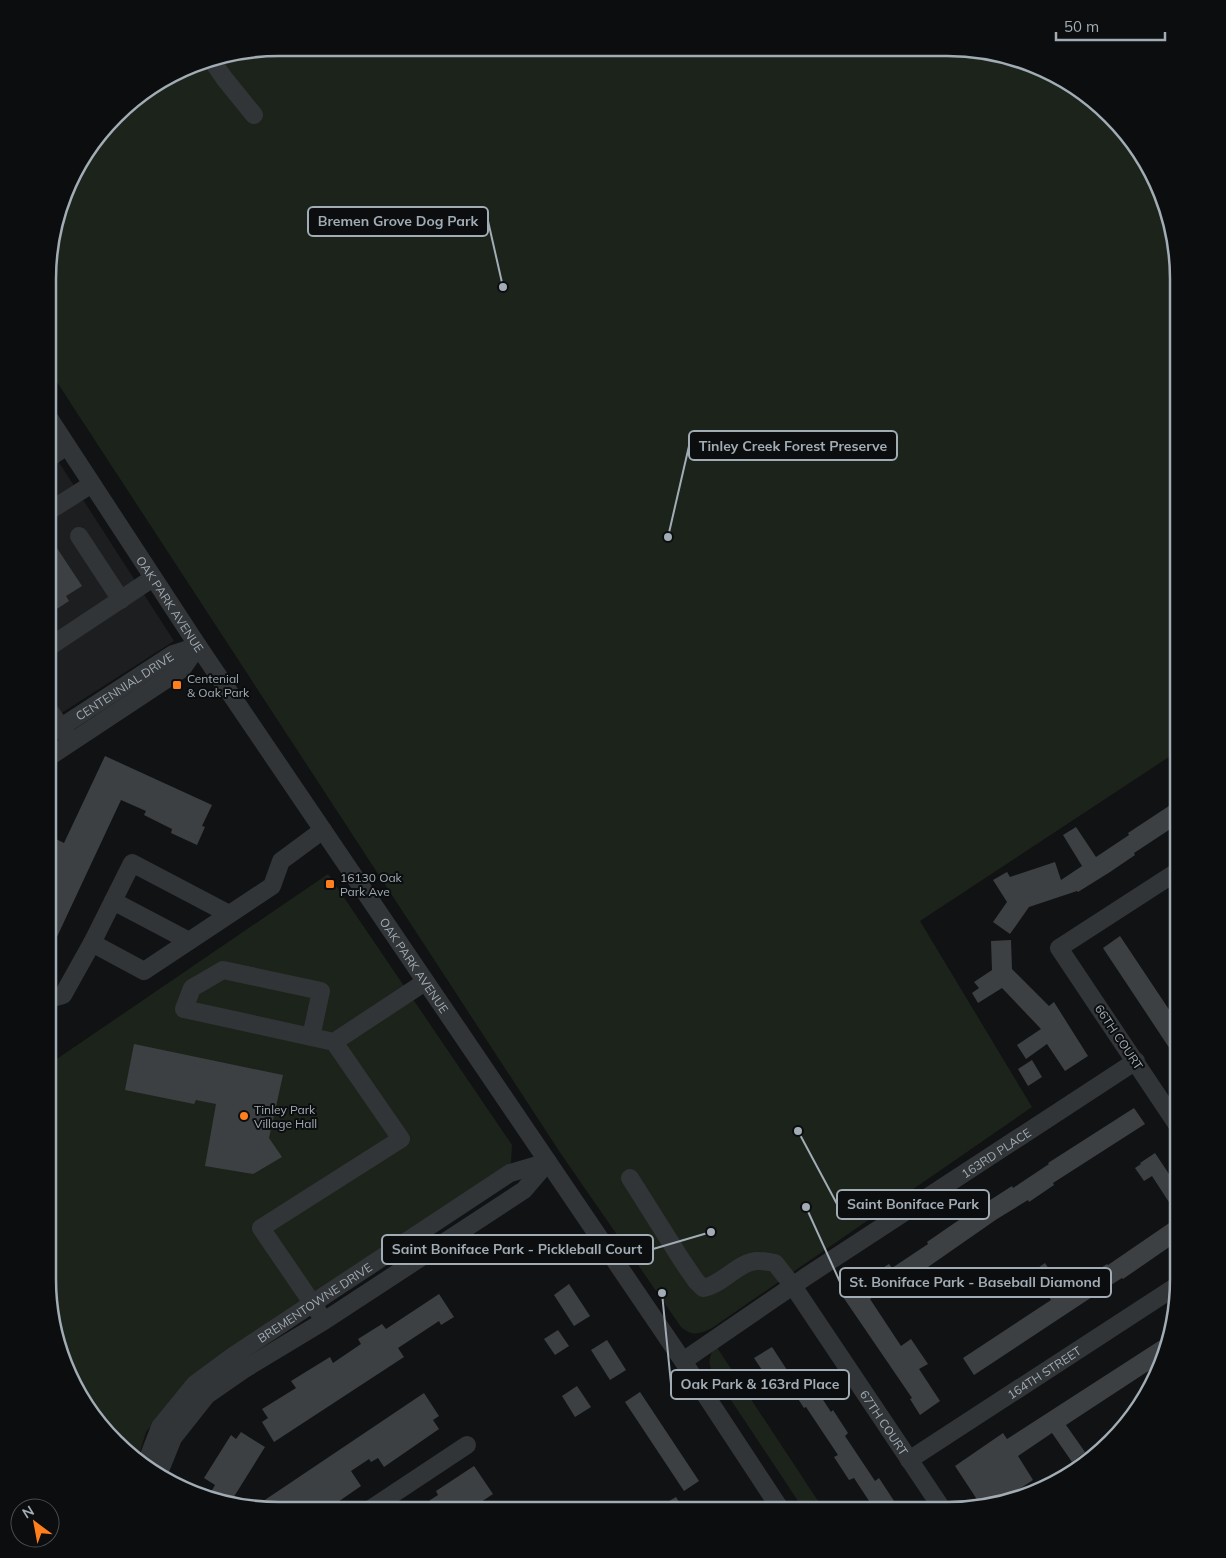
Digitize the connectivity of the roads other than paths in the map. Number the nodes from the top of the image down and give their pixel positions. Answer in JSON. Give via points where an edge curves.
{"nodes":[{"id":1,"x":215,"y":66,"type":"edge"},
{"id":2,"x":254,"y":115,"type":"dead end"},
{"id":3,"x":56,"y":428,"type":"edge"},
{"id":4,"x":68,"y":446,"type":"junction"},
{"id":5,"x":56,"y":454,"type":"edge"},
{"id":6,"x":92,"y":484,"type":"junction"},
{"id":7,"x":56,"y":507,"type":"edge"},
{"id":8,"x":79,"y":536,"type":"dead end"},
{"id":9,"x":153,"y":578,"type":"junction"},
{"id":10,"x":121,"y":600,"type":"junction"},
{"id":11,"x":56,"y":642,"type":"edge"},
{"id":12,"x":198,"y":646,"type":"junction"},
{"id":13,"x":56,"y":731,"type":"edge"},
{"id":14,"x":56,"y":733,"type":"edge"},
{"id":15,"x":71,"y":742,"type":"junction"},
{"id":16,"x":56,"y":752,"type":"edge"},
{"id":17,"x":323,"y":830,"type":"junction"},
{"id":18,"x":1170,"y":875,"type":"edge"},
{"id":19,"x":113,"y":900,"type":"junction"},
{"id":20,"x":229,"y":914,"type":"junction"},
{"id":21,"x":189,"y":940,"type":"junction"},
{"id":22,"x":92,"y":943,"type":"junction"},
{"id":23,"x":425,"y":982,"type":"junction"},
{"id":24,"x":56,"y":997,"type":"edge"},
{"id":25,"x":311,"y":1036,"type":"junction"},
{"id":26,"x":334,"y":1042,"type":"junction"},
{"id":27,"x":1136,"y":1061,"type":"junction"},
{"id":28,"x":1170,"y":1114,"type":"edge"},
{"id":29,"x":548,"y":1162,"type":"junction"},
{"id":30,"x":630,"y":1178,"type":"dead end"},
{"id":31,"x":793,"y":1286,"type":"junction"},
{"id":32,"x":1169,"y":1291,"type":"edge"},
{"id":33,"x":312,"y":1304,"type":"junction"},
{"id":34,"x":324,"y":1321,"type":"junction"},
{"id":35,"x":683,"y":1361,"type":"junction"},
{"id":36,"x":238,"y":1363,"type":"junction"},
{"id":37,"x":467,"y":1445,"type":"dead end"},
{"id":38,"x":148,"y":1459,"type":"edge"},
{"id":39,"x":909,"y":1460,"type":"junction"},
{"id":40,"x":161,"y":1468,"type":"edge"},
{"id":41,"x":381,"y":1502,"type":"edge"},
{"id":42,"x":775,"y":1502,"type":"edge"},
{"id":43,"x":938,"y":1502,"type":"edge"}],
"edges":[{"from":1,"to":2,"type":"street"},
{"from":3,"to":4,"type":"street","name":"OAK PARK AVENUE"},
{"from":4,"to":5,"type":"street"},
{"from":4,"to":6,"type":"street","name":"OAK PARK AVENUE"},
{"from":6,"to":7,"type":"street"},
{"from":6,"to":9,"type":"street","name":"OAK PARK AVENUE"},
{"from":8,"to":10,"type":"street"},
{"from":9,"to":10,"type":"street"},
{"from":9,"to":12,"type":"street","name":"OAK PARK AVENUE"},
{"from":10,"to":11,"type":"street"},
{"from":12,"to":13,"type":"street","name":"CENTENNIAL DRIVE","via":[[173,654]]},
{"from":12,"to":15,"type":"street","name":"CENTENNIAL DRIVE","via":[[182,669]]},
{"from":12,"to":17,"type":"street","name":"OAK PARK AVENUE"},
{"from":14,"to":15,"type":"street"},
{"from":15,"to":16,"type":"street","name":"CENTENNIAL DRIVE"},
{"from":17,"to":20,"type":"street","via":[[281,861],[272,886]]},
{"from":17,"to":23,"type":"street","name":"OAK PARK AVENUE"},
{"from":18,"to":27,"type":"street","name":"66TH COURT","via":[[1059,948]]},
{"from":19,"to":20,"type":"street","via":[[132,863]]},
{"from":19,"to":21,"type":"street"},
{"from":19,"to":22,"type":"street"},
{"from":20,"to":21,"type":"street"},
{"from":21,"to":22,"type":"street","via":[[144,971]]},
{"from":22,"to":24,"type":"street","via":[[64,995]]},
{"from":23,"to":26,"type":"street"},
{"from":23,"to":29,"type":"street","name":"OAK PARK AVENUE"},
{"from":25,"to":25,"type":"street","via":[[253,1024],[184,1009],[192,988],[223,970],[322,992]]},
{"from":25,"to":26,"type":"street"},
{"from":26,"to":33,"type":"street","via":[[400,1139],[261,1228]]},
{"from":27,"to":28,"type":"street","name":"66TH COURT"},
{"from":27,"to":31,"type":"street","name":"163RD PLACE"},
{"from":29,"to":33,"type":"street","name":"BREMENTOWNE DRIVE","via":[[510,1173]]},
{"from":29,"to":34,"type":"street","name":"BREMENTOWNE DRIVE","via":[[524,1190]]},
{"from":29,"to":35,"type":"street","name":"OAK PARK AVENUE"},
{"from":30,"to":31,"type":"street","name":"67TH COURT","via":[[703,1288],[758,1260],[775,1263]]},
{"from":31,"to":35,"type":"street","name":"163RD PLACE"},
{"from":31,"to":39,"type":"street","name":"67TH COURT"},
{"from":32,"to":39,"type":"street","name":"164TH STREET"},
{"from":33,"to":34,"type":"street"},
{"from":33,"to":36,"type":"street","name":"BREMENTOWNE DRIVE"},
{"from":34,"to":36,"type":"street","name":"BREMENTOWNE DRIVE"},
{"from":35,"to":42,"type":"street","name":"OAK PARK AVENUE"},
{"from":36,"to":38,"type":"street","name":"BREMENTOWNE DRIVE","via":[[195,1384],[160,1427]]},
{"from":36,"to":40,"type":"street","name":"BREMENTOWNE DRIVE","via":[[172,1438]]},
{"from":37,"to":41,"type":"street"},
{"from":39,"to":43,"type":"street","name":"67TH COURT"}]}
